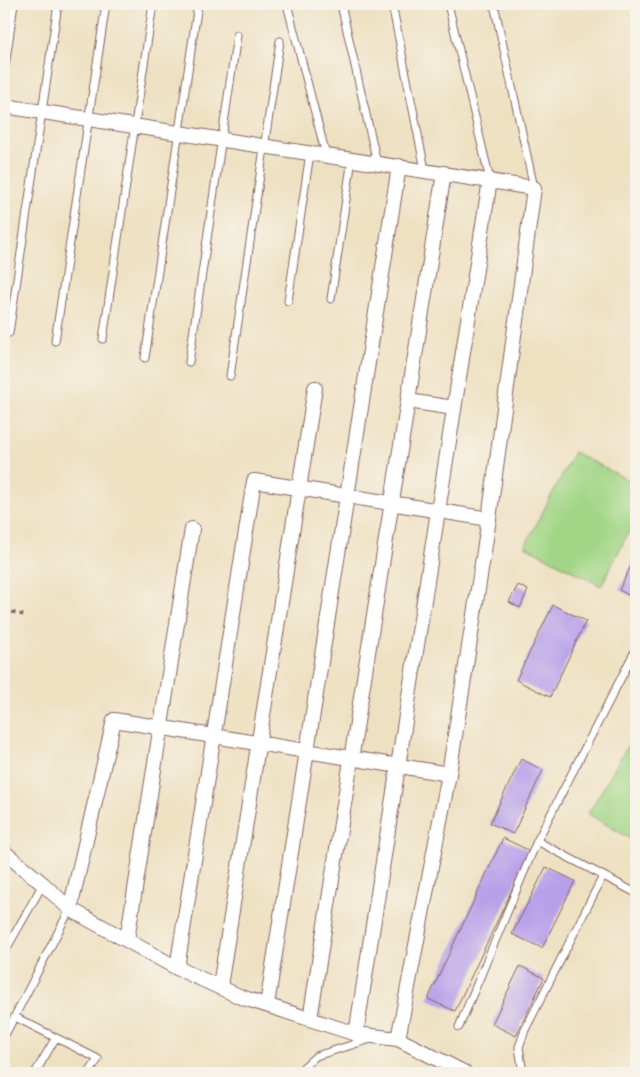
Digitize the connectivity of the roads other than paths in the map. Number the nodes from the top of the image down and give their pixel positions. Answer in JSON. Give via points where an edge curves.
{"nodes":[{"id":1,"x":14,"y":4,"type":"edge"},
{"id":2,"x":58,"y":4,"type":"edge"},
{"id":3,"x":106,"y":4,"type":"edge"},
{"id":4,"x":153,"y":4,"type":"edge"},
{"id":5,"x":198,"y":4,"type":"edge"},
{"id":6,"x":287,"y":4,"type":"edge"},
{"id":7,"x":340,"y":4,"type":"edge"},
{"id":8,"x":392,"y":4,"type":"edge"},
{"id":9,"x":448,"y":4,"type":"edge"},
{"id":10,"x":494,"y":4,"type":"edge"},
{"id":11,"x":238,"y":36,"type":"dead end"},
{"id":12,"x":280,"y":41,"type":"dead end"},
{"id":13,"x":4,"y":74,"type":"edge"},
{"id":14,"x":4,"y":106,"type":"edge"},
{"id":15,"x":42,"y":112,"type":"junction"},
{"id":16,"x":88,"y":119,"type":"junction"},
{"id":17,"x":135,"y":126,"type":"junction"},
{"id":18,"x":178,"y":132,"type":"junction"},
{"id":19,"x":222,"y":139,"type":"junction"},
{"id":20,"x":265,"y":146,"type":"junction"},
{"id":21,"x":310,"y":152,"type":"junction"},
{"id":22,"x":326,"y":155,"type":"junction"},
{"id":23,"x":352,"y":159,"type":"junction"},
{"id":24,"x":377,"y":163,"type":"junction"},
{"id":25,"x":399,"y":166,"type":"junction"},
{"id":26,"x":425,"y":170,"type":"junction"},
{"id":27,"x":444,"y":173,"type":"junction"},
{"id":28,"x":490,"y":180,"type":"junction"},
{"id":29,"x":534,"y":188,"type":"junction"},
{"id":30,"x":331,"y":299,"type":"dead end"},
{"id":31,"x":288,"y":301,"type":"dead end"},
{"id":32,"x":9,"y":333,"type":"dead end"},
{"id":33,"x":103,"y":339,"type":"dead end"},
{"id":34,"x":55,"y":340,"type":"dead end"},
{"id":35,"x":145,"y":358,"type":"dead end"},
{"id":36,"x":189,"y":362,"type":"dead end"},
{"id":37,"x":230,"y":376,"type":"dead end"},
{"id":38,"x":315,"y":388,"type":"dead end"},
{"id":39,"x":408,"y":401,"type":"junction"},
{"id":40,"x":454,"y":408,"type":"junction"},
{"id":41,"x":299,"y":488,"type":"junction"},
{"id":42,"x":347,"y":496,"type":"junction"},
{"id":43,"x":392,"y":504,"type":"junction"},
{"id":44,"x":438,"y":511,"type":"junction"},
{"id":45,"x":489,"y":519,"type":"junction"},
{"id":46,"x":192,"y":529,"type":"dead end"},
{"id":47,"x":636,"y":649,"type":"edge"},
{"id":48,"x":161,"y":728,"type":"junction"},
{"id":49,"x":214,"y":736,"type":"junction"},
{"id":50,"x":258,"y":743,"type":"junction"},
{"id":51,"x":307,"y":751,"type":"junction"},
{"id":52,"x":352,"y":758,"type":"junction"},
{"id":53,"x":398,"y":766,"type":"junction"},
{"id":54,"x":448,"y":774,"type":"junction"},
{"id":55,"x":537,"y":841,"type":"junction"},
{"id":56,"x":5,"y":857,"type":"edge"},
{"id":57,"x":603,"y":876,"type":"junction"},
{"id":58,"x":43,"y":884,"type":"junction"},
{"id":59,"x":636,"y":893,"type":"edge"},
{"id":60,"x":70,"y":909,"type":"junction"},
{"id":61,"x":128,"y":940,"type":"junction"},
{"id":62,"x":4,"y":952,"type":"edge"},
{"id":63,"x":177,"y":968,"type":"junction"},
{"id":64,"x":220,"y":986,"type":"junction"},
{"id":65,"x":267,"y":1005,"type":"junction"},
{"id":66,"x":15,"y":1017,"type":"junction"},
{"id":67,"x":310,"y":1019,"type":"junction"},
{"id":68,"x":459,"y":1027,"type":"dead end"},
{"id":69,"x":356,"y":1034,"type":"junction"},
{"id":70,"x":382,"y":1036,"type":"junction"},
{"id":71,"x":4,"y":1037,"type":"edge"},
{"id":72,"x":54,"y":1039,"type":"junction"},
{"id":73,"x":398,"y":1039,"type":"junction"},
{"id":74,"x":35,"y":1073,"type":"edge"},
{"id":75,"x":89,"y":1073,"type":"edge"},
{"id":76,"x":297,"y":1073,"type":"edge"},
{"id":77,"x":465,"y":1073,"type":"edge"},
{"id":78,"x":523,"y":1073,"type":"edge"}],
"edges":[{"from":1,"to":13,"type":"lane"},
{"from":2,"to":15,"type":"lane"},
{"from":3,"to":16,"type":"lane"},
{"from":4,"to":17,"type":"lane"},
{"from":5,"to":18,"type":"lane"},
{"from":6,"to":22,"type":"lane"},
{"from":7,"to":24,"type":"lane"},
{"from":8,"to":26,"type":"lane"},
{"from":9,"to":28,"type":"lane"},
{"from":10,"to":29,"type":"lane"},
{"from":11,"to":19,"type":"lane"},
{"from":12,"to":20,"type":"lane"},
{"from":14,"to":15,"type":"street"},
{"from":15,"to":16,"type":"street"},
{"from":15,"to":32,"type":"lane"},
{"from":16,"to":17,"type":"street"},
{"from":16,"to":34,"type":"lane"},
{"from":17,"to":18,"type":"street"},
{"from":17,"to":33,"type":"lane"},
{"from":18,"to":19,"type":"street"},
{"from":18,"to":35,"type":"lane"},
{"from":19,"to":20,"type":"street"},
{"from":19,"to":36,"type":"lane"},
{"from":20,"to":21,"type":"street"},
{"from":20,"to":37,"type":"lane"},
{"from":21,"to":22,"type":"street"},
{"from":21,"to":31,"type":"lane"},
{"from":22,"to":23,"type":"street"},
{"from":23,"to":24,"type":"street"},
{"from":23,"to":30,"type":"lane"},
{"from":24,"to":25,"type":"street"},
{"from":25,"to":26,"type":"street"},
{"from":25,"to":42,"type":"street"},
{"from":26,"to":27,"type":"street"},
{"from":27,"to":28,"type":"street"},
{"from":27,"to":39,"type":"street"},
{"from":28,"to":29,"type":"street"},
{"from":28,"to":40,"type":"street"},
{"from":29,"to":45,"type":"street"},
{"from":38,"to":41,"type":"street"},
{"from":39,"to":40,"type":"street"},
{"from":39,"to":43,"type":"street"},
{"from":40,"to":44,"type":"street"},
{"from":41,"to":42,"type":"street"},
{"from":41,"to":49,"type":"street","via":[[254,481]]},
{"from":41,"to":50,"type":"street"},
{"from":42,"to":43,"type":"street"},
{"from":42,"to":51,"type":"street"},
{"from":43,"to":44,"type":"street"},
{"from":43,"to":52,"type":"street"},
{"from":44,"to":45,"type":"street"},
{"from":44,"to":53,"type":"street"},
{"from":45,"to":54,"type":"street"},
{"from":46,"to":48,"type":"street"},
{"from":47,"to":55,"type":"lane"},
{"from":48,"to":49,"type":"street"},
{"from":48,"to":60,"type":"street","via":[[114,720]]},
{"from":48,"to":61,"type":"street"},
{"from":49,"to":50,"type":"street"},
{"from":49,"to":63,"type":"street"},
{"from":50,"to":51,"type":"street"},
{"from":50,"to":64,"type":"street"},
{"from":51,"to":52,"type":"street"},
{"from":51,"to":65,"type":"street"},
{"from":52,"to":53,"type":"street"},
{"from":52,"to":67,"type":"street"},
{"from":53,"to":54,"type":"street"},
{"from":53,"to":69,"type":"street"},
{"from":54,"to":73,"type":"street"},
{"from":55,"to":57,"type":"lane"},
{"from":55,"to":68,"type":"lane"},
{"from":56,"to":58,"type":"street"},
{"from":57,"to":59,"type":"lane"},
{"from":57,"to":78,"type":"lane","via":[[525,1030],[519,1046]]},
{"from":58,"to":60,"type":"street"},
{"from":58,"to":62,"type":"lane"},
{"from":60,"to":61,"type":"street"},
{"from":60,"to":66,"type":"lane"},
{"from":61,"to":63,"type":"street"},
{"from":63,"to":64,"type":"street"},
{"from":64,"to":65,"type":"street"},
{"from":65,"to":67,"type":"street"},
{"from":66,"to":71,"type":"lane"},
{"from":66,"to":72,"type":"lane"},
{"from":67,"to":69,"type":"street"},
{"from":69,"to":70,"type":"street"},
{"from":70,"to":73,"type":"street"},
{"from":70,"to":76,"type":"lane","via":[[316,1056]]},
{"from":72,"to":74,"type":"lane"},
{"from":72,"to":75,"type":"lane","via":[[98,1059]]},
{"from":73,"to":77,"type":"street"}]}
